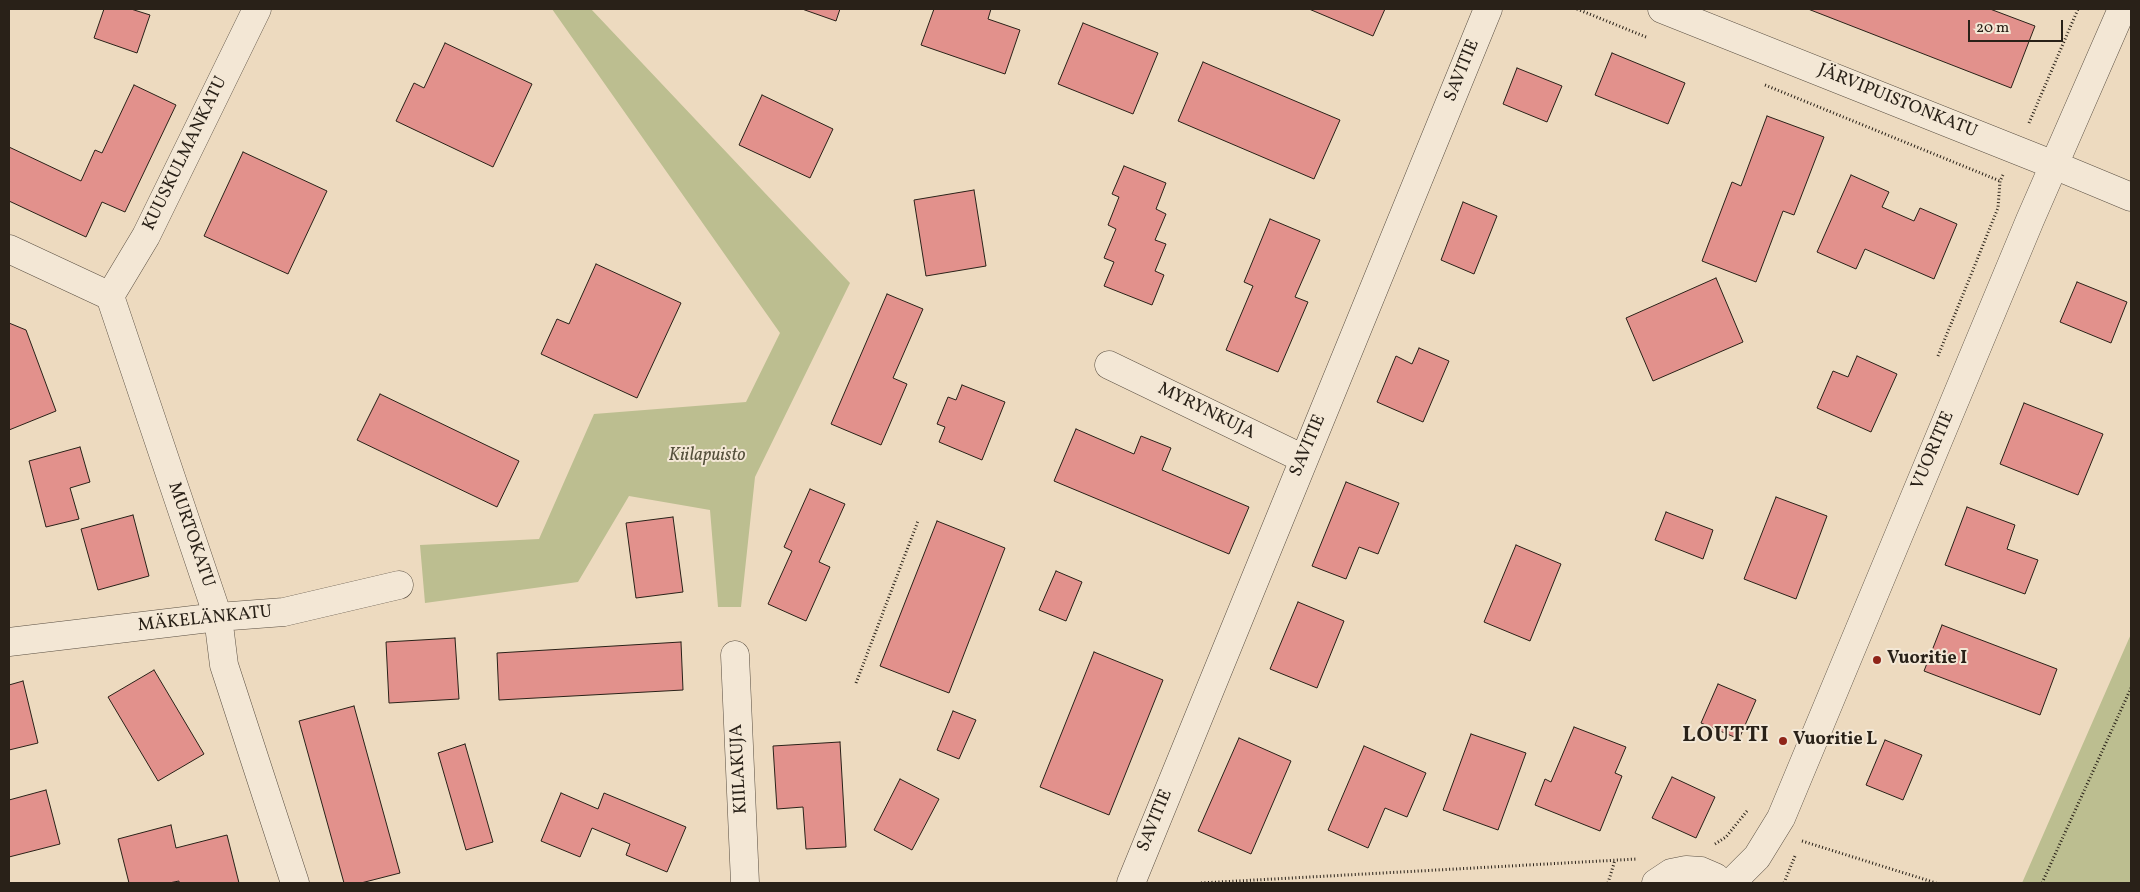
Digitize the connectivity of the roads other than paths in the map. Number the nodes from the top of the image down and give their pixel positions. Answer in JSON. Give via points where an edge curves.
{"nodes":[{"id":1,"x":257,"y":9,"type":"edge"},
{"id":2,"x":1488,"y":9,"type":"edge"},
{"id":3,"x":1662,"y":9,"type":"edge"},
{"id":4,"x":2122,"y":9,"type":"edge"},
{"id":5,"x":2054,"y":164,"type":"junction"},
{"id":6,"x":2131,"y":197,"type":"edge"},
{"id":7,"x":9,"y":249,"type":"edge"},
{"id":8,"x":110,"y":296,"type":"junction"},
{"id":9,"x":1109,"y":365,"type":"dead end"},
{"id":10,"x":1304,"y":459,"type":"junction"},
{"id":11,"x":398,"y":585,"type":"dead end"},
{"id":12,"x":218,"y":617,"type":"junction"},
{"id":13,"x":9,"y":642,"type":"edge"},
{"id":14,"x":735,"y":655,"type":"dead end"},
{"id":15,"x":295,"y":883,"type":"edge"},
{"id":16,"x":745,"y":883,"type":"edge"},
{"id":17,"x":1131,"y":883,"type":"edge"},
{"id":18,"x":1656,"y":883,"type":"edge"},
{"id":19,"x":1722,"y":883,"type":"edge"},
{"id":20,"x":1731,"y":883,"type":"edge"}],
"edges":[{"from":1,"to":8,"type":"street","name":"KUUSKULMANKATU","via":[[146,236]]},
{"from":2,"to":10,"type":"street","name":"SAVITIE"},
{"from":3,"to":5,"type":"street","name":"JÄRVIPUISTONKATU"},
{"from":4,"to":5,"type":"street","name":"VUORITIE"},
{"from":5,"to":6,"type":"street","name":"JÄRVIPUISTONKATU"},
{"from":5,"to":20,"type":"street","name":"VUORITIE","via":[[1781,818],[1756,857]]},
{"from":7,"to":8,"type":"street"},
{"from":8,"to":12,"type":"street","name":"MURTOKATU"},
{"from":9,"to":10,"type":"street","name":"MYRYNKUJA"},
{"from":10,"to":17,"type":"street","name":"SAVITIE"},
{"from":11,"to":12,"type":"street","name":"MÄKELÄNKATU","via":[[284,612]]},
{"from":12,"to":13,"type":"street","name":"MÄKELÄNKATU"},
{"from":12,"to":15,"type":"street","name":"MURTOKATU","via":[[224,664]]},
{"from":14,"to":16,"type":"street","name":"KIILAKUJA"},
{"from":18,"to":19,"type":"street","via":[[1671,873],[1686,870],[1701,871]]}]}
